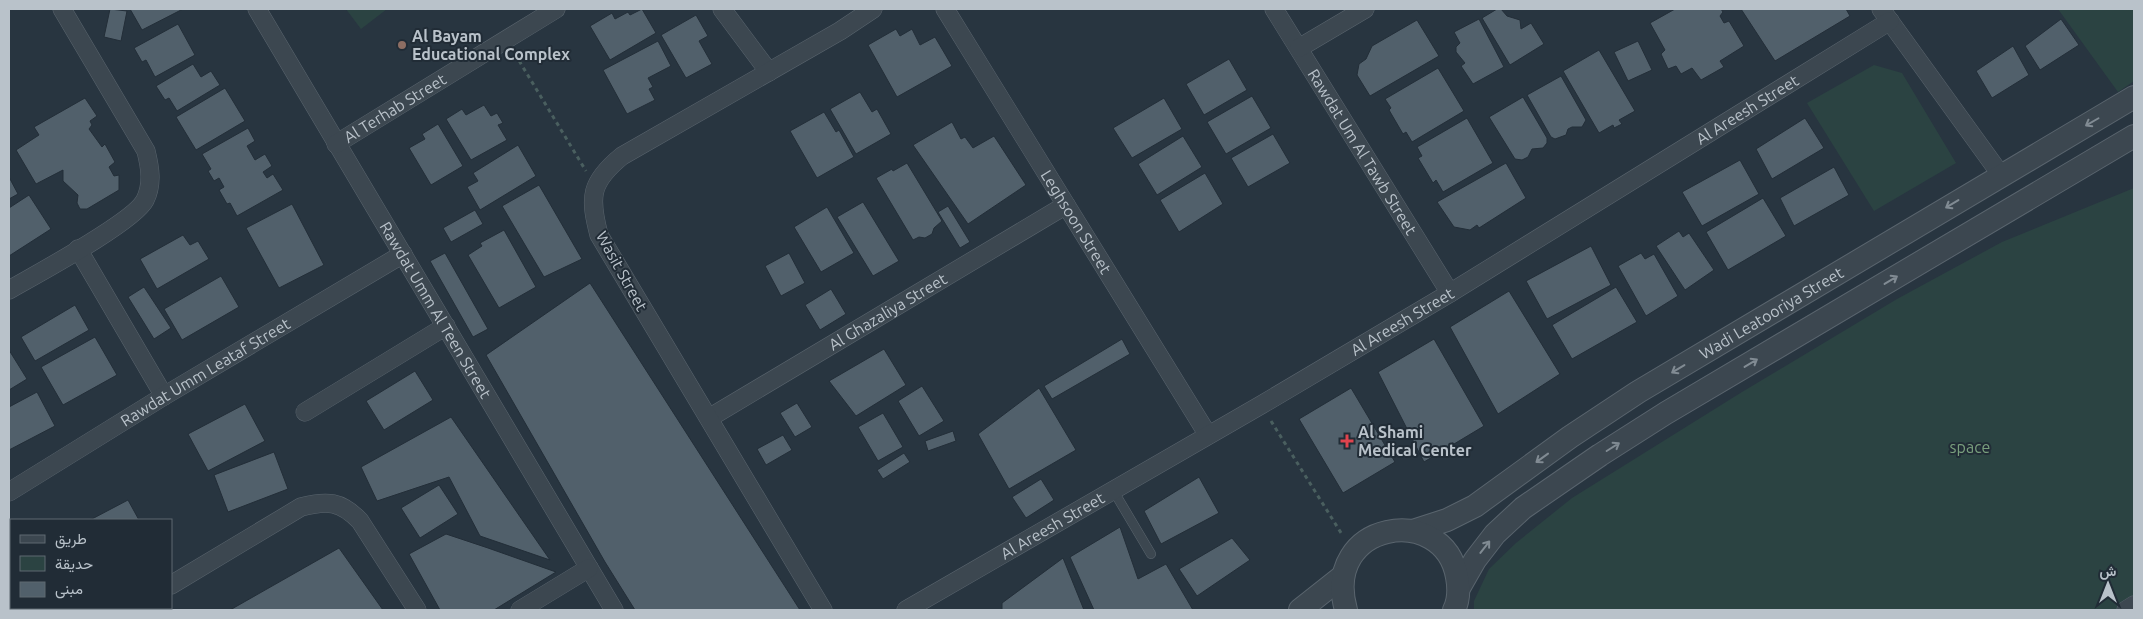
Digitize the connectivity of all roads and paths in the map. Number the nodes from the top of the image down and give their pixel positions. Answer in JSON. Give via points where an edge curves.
{"nodes":[{"id":1,"x":62,"y":9,"type":"edge"},
{"id":2,"x":257,"y":9,"type":"edge"},
{"id":3,"x":556,"y":9,"type":"edge"},
{"id":4,"x":722,"y":9,"type":"edge"},
{"id":5,"x":873,"y":9,"type":"edge"},
{"id":6,"x":945,"y":9,"type":"edge"},
{"id":7,"x":1274,"y":9,"type":"edge"},
{"id":8,"x":1365,"y":9,"type":"edge"},
{"id":9,"x":1885,"y":15,"type":"edge"},
{"id":10,"x":506,"y":39,"type":"junction"},
{"id":11,"x":1299,"y":48,"type":"junction"},
{"id":12,"x":769,"y":72,"type":"junction"},
{"id":13,"x":2134,"y":97,"type":"edge"},
{"id":14,"x":2134,"y":136,"type":"edge"},
{"id":15,"x":336,"y":144,"type":"junction"},
{"id":16,"x":2001,"y":175,"type":"junction"},
{"id":17,"x":595,"y":186,"type":"junction"},
{"id":18,"x":1066,"y":205,"type":"junction"},
{"id":19,"x":78,"y":249,"type":"junction"},
{"id":20,"x":403,"y":254,"type":"junction"},
{"id":21,"x":9,"y":290,"type":"edge"},
{"id":22,"x":1450,"y":293,"type":"junction"},
{"id":23,"x":446,"y":326,"type":"junction"},
{"id":24,"x":164,"y":396,"type":"junction"},
{"id":25,"x":1261,"y":405,"type":"junction"},
{"id":26,"x":305,"y":412,"type":"dead end"},
{"id":27,"x":709,"y":418,"type":"junction"},
{"id":28,"x":1208,"y":435,"type":"junction"},
{"id":29,"x":1112,"y":490,"type":"junction"},
{"id":30,"x":9,"y":492,"type":"edge"},
{"id":31,"x":1413,"y":531,"type":"junction"},
{"id":32,"x":1354,"y":553,"type":"junction"},
{"id":33,"x":1151,"y":554,"type":"dead end"},
{"id":34,"x":589,"y":568,"type":"junction"},
{"id":35,"x":1343,"y":576,"type":"junction"},
{"id":36,"x":172,"y":584,"type":"edge"},
{"id":37,"x":1456,"y":604,"type":"edge"},
{"id":38,"x":2134,"y":605,"type":"edge"},
{"id":39,"x":417,"y":610,"type":"edge"},
{"id":40,"x":520,"y":610,"type":"edge"},
{"id":41,"x":614,"y":610,"type":"edge"},
{"id":42,"x":822,"y":610,"type":"edge"},
{"id":43,"x":906,"y":610,"type":"edge"},
{"id":44,"x":1300,"y":610,"type":"edge"},
{"id":45,"x":1346,"y":610,"type":"edge"},
{"id":46,"x":2126,"y":610,"type":"edge"}],
"edges":[{"from":1,"to":19,"type":"street","via":[[146,151],[150,166],[145,200],[133,213]]},
{"from":2,"to":15,"type":"street","name":"Rawdat Umm Al Teen Street"},
{"from":3,"to":10,"type":"street","name":"Al Terhab Street"},
{"from":4,"to":12,"type":"street"},
{"from":5,"to":12,"type":"street","name":"Wasit Street"},
{"from":6,"to":18,"type":"street","name":"Leghsoon Street"},
{"from":7,"to":11,"type":"street","name":"Rawdat Um Al Tawb Street"},
{"from":8,"to":11,"type":"street"},
{"from":9,"to":16,"type":"street"},
{"from":9,"to":22,"type":"street","name":"Al Areesh Street"},
{"from":10,"to":15,"type":"street","name":"Al Terhab Street"},
{"from":10,"to":17,"type":"path"},
{"from":11,"to":22,"type":"street","name":"Rawdat Um Al Tawb Street"},
{"from":12,"to":17,"type":"street","name":"Wasit Street","via":[[622,156],[608,167]]},
{"from":13,"to":16,"type":"street","name":"Wadi Leatooriya Street","one_way":true},
{"from":37,"to":14,"type":"street","name":"Wadi Leatooriya Street","one_way":true,"via":[[1475,560],[1495,534],[1523,508],[1666,413]]},
{"from":15,"to":20,"type":"street","name":"Rawdat Umm Al Teen Street"},
{"from":16,"to":31,"type":"street","name":"Wadi Leatooriya Street","one_way":true,"via":[[1638,392],[1475,506],[1447,520]]},
{"from":17,"to":27,"type":"street","name":"Wasit Street","via":[[592,210],[599,235]]},
{"from":18,"to":27,"type":"street","name":"Al Ghazaliya Street"},
{"from":18,"to":28,"type":"street","name":"Leghsoon Street"},
{"from":19,"to":21,"type":"street"},
{"from":19,"to":24,"type":"street"},
{"from":20,"to":23,"type":"street","name":"Rawdat Umm Al Teen Street"},
{"from":20,"to":24,"type":"street","name":"Rawdat Umm Leataf Street"},
{"from":22,"to":25,"type":"street","name":"Al Areesh Street"},
{"from":23,"to":26,"type":"street"},
{"from":23,"to":34,"type":"street","name":"Rawdat Umm Al Teen Street"},
{"from":24,"to":30,"type":"street","name":"Rawdat Umm Leataf Street"},
{"from":25,"to":28,"type":"street","name":"Al Areesh Street"},
{"from":25,"to":32,"type":"path"},
{"from":27,"to":42,"type":"street","name":"Wasit Street"},
{"from":28,"to":29,"type":"street","name":"Al Areesh Street"},
{"from":29,"to":33,"type":"lane"},
{"from":29,"to":43,"type":"street","name":"Al Areesh Street"},
{"from":31,"to":32,"type":"street","via":[[1394,530],[1376,534]]},
{"from":31,"to":37,"type":"street","via":[[1431,538],[1446,551],[1456,568]]},
{"from":32,"to":35,"type":"street"},
{"from":34,"to":40,"type":"street"},
{"from":34,"to":41,"type":"street","name":"Rawdat Umm Al Teen Street"},
{"from":35,"to":44,"type":"street"},
{"from":35,"to":45,"type":"street","via":[[1342,595]]},
{"from":36,"to":39,"type":"street","via":[[302,507],[334,503],[349,510],[360,521]]},
{"from":38,"to":46,"type":"street"}]}
